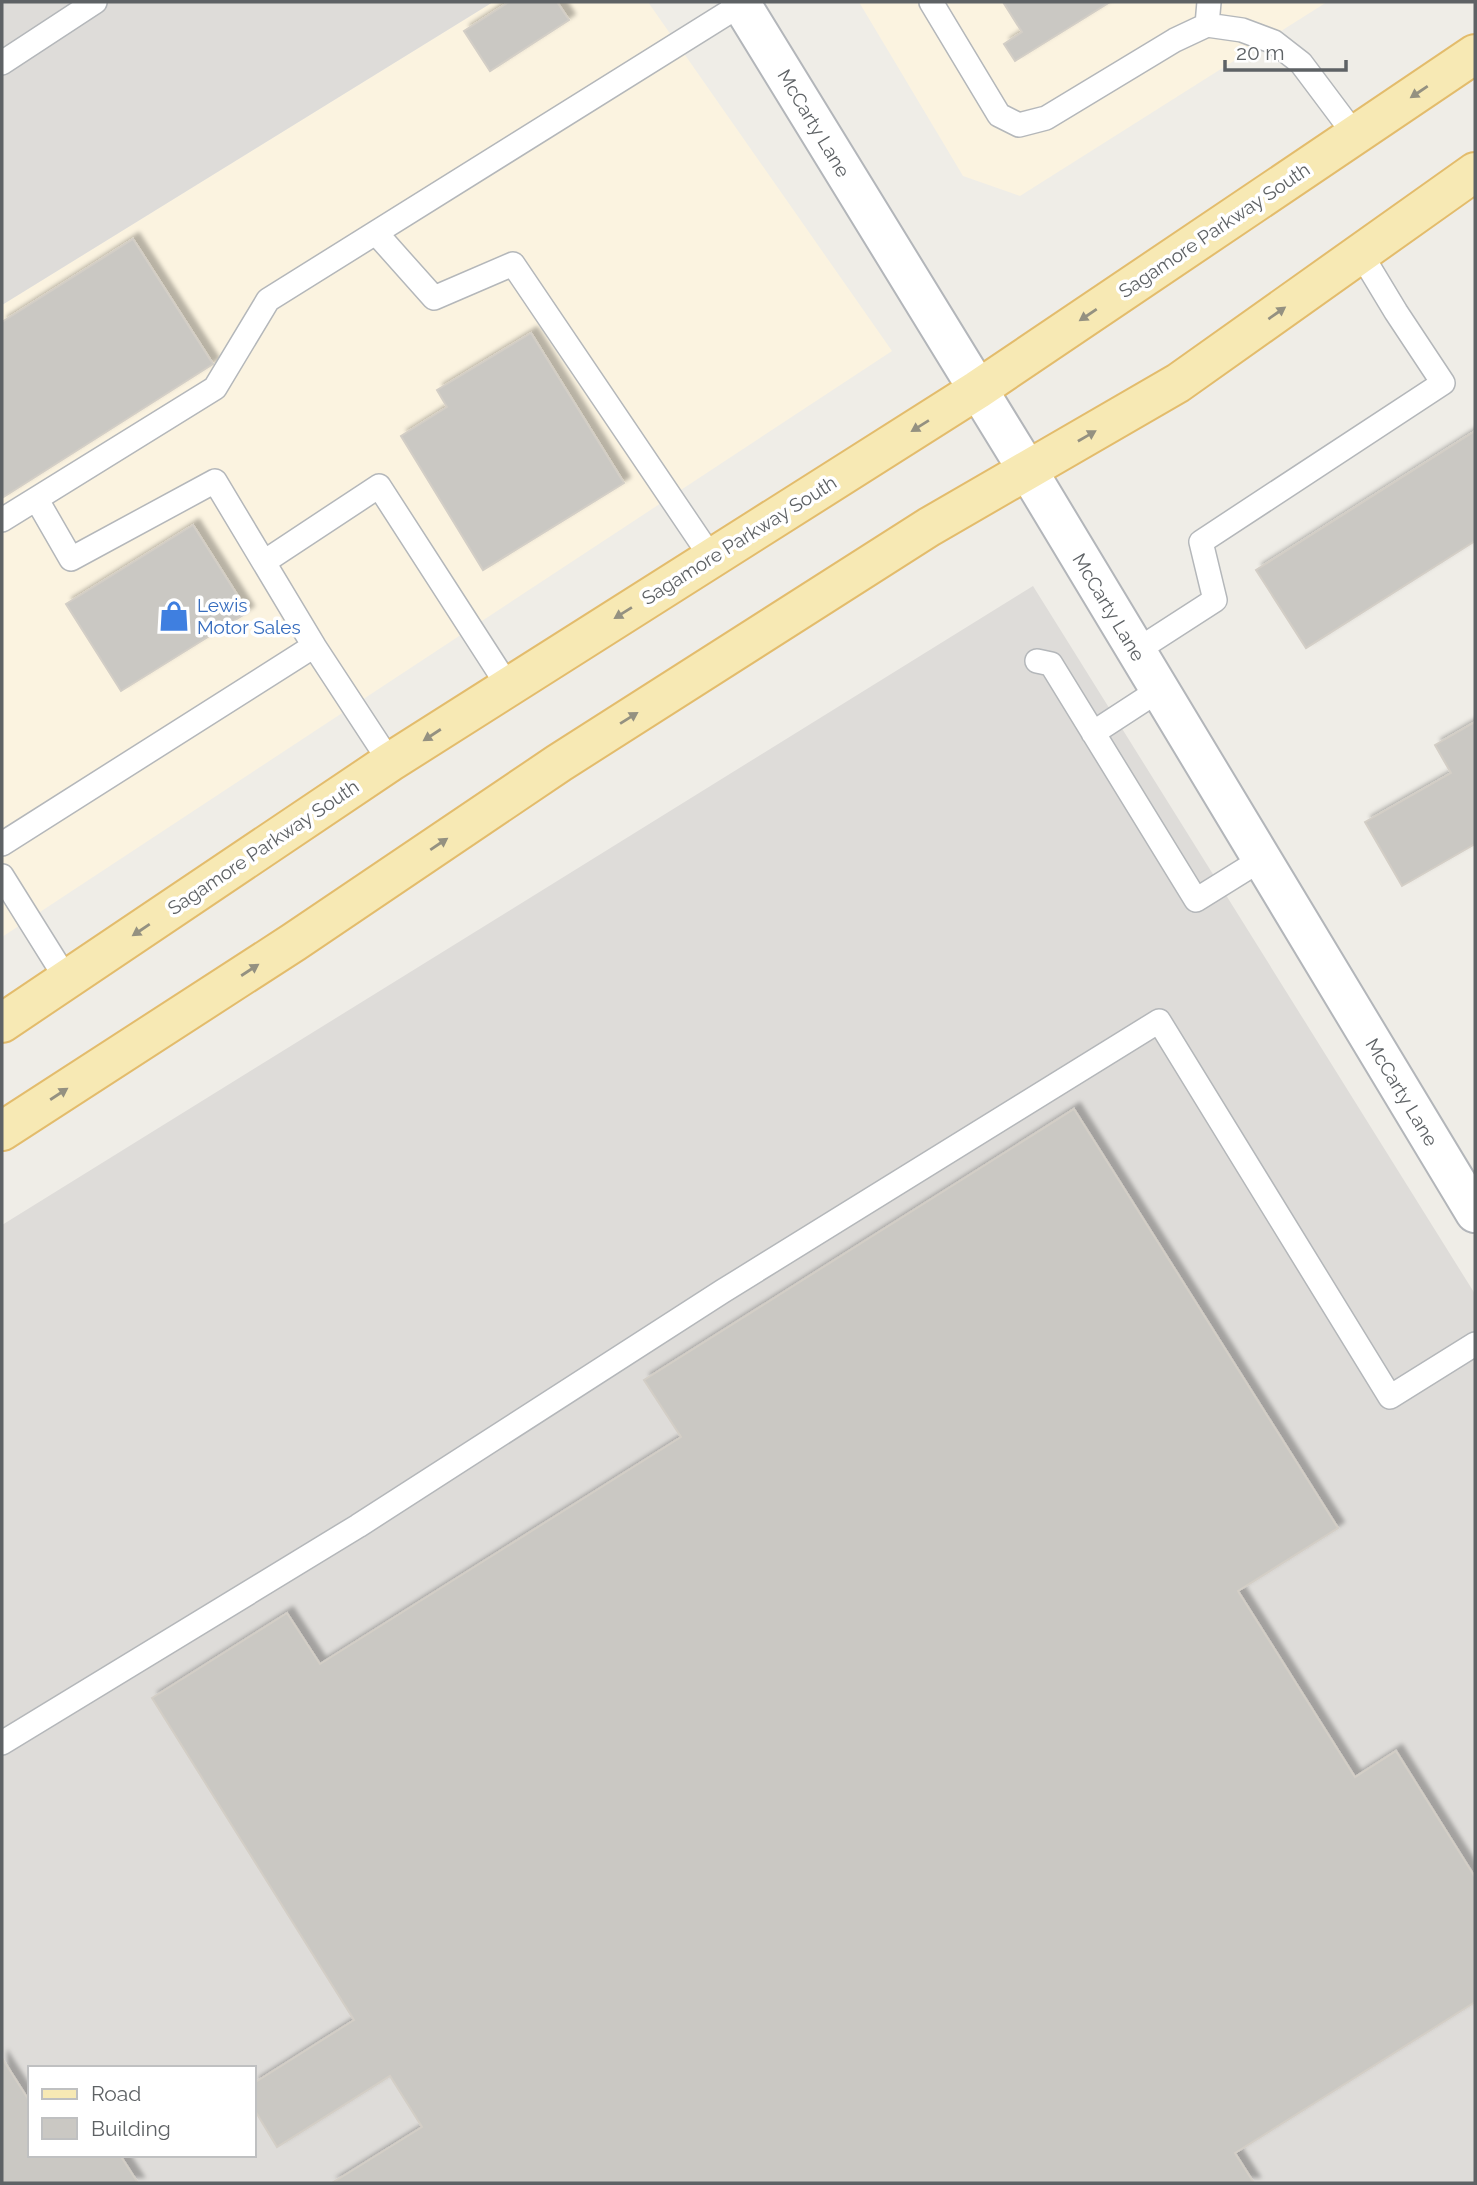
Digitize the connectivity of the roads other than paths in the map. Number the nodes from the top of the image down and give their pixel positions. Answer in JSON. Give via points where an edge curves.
{"nodes":[{"id":1,"x":95,"y":2,"type":"edge"},
{"id":2,"x":742,"y":2,"type":"edge"},
{"id":3,"x":931,"y":2,"type":"edge"},
{"id":4,"x":1209,"y":2,"type":"edge"},
{"id":5,"x":1207,"y":25,"type":"junction"},
{"id":6,"x":1475,"y":54,"type":"edge"},
{"id":7,"x":2,"y":63,"type":"edge"},
{"id":8,"x":1355,"y":135,"type":"junction"},
{"id":9,"x":1475,"y":172,"type":"edge"},
{"id":10,"x":376,"y":233,"type":"junction"},
{"id":11,"x":1361,"y":254,"type":"junction"},
{"id":12,"x":977,"y":390,"type":"junction"},
{"id":13,"x":1028,"y":471,"type":"junction"},
{"id":14,"x":37,"y":500,"type":"junction"},
{"id":15,"x":2,"y":520,"type":"edge"},
{"id":16,"x":711,"y":557,"type":"junction"},
{"id":17,"x":264,"y":562,"type":"junction"},
{"id":18,"x":314,"y":646,"type":"junction"},
{"id":19,"x":1136,"y":651,"type":"junction"},
{"id":20,"x":1037,"y":661,"type":"dead end"},
{"id":21,"x":508,"y":686,"type":"junction"},
{"id":22,"x":1159,"y":690,"type":"junction"},
{"id":23,"x":1093,"y":733,"type":"junction"},
{"id":24,"x":390,"y":762,"type":"junction"},
{"id":25,"x":2,"y":844,"type":"edge"},
{"id":26,"x":1262,"y":859,"type":"junction"},
{"id":27,"x":2,"y":876,"type":"edge"},
{"id":28,"x":67,"y":980,"type":"junction"},
{"id":29,"x":2,"y":1023,"type":"edge"},
{"id":30,"x":2,"y":1131,"type":"edge"},
{"id":31,"x":1475,"y":1213,"type":"edge"},
{"id":32,"x":1475,"y":1344,"type":"edge"},
{"id":33,"x":2,"y":1743,"type":"edge"}],
"edges":[{"from":1,"to":7,"type":"lane"},
{"from":2,"to":10,"type":"lane"},
{"from":2,"to":12,"type":"main road","name":"McCarty Lane"},
{"from":3,"to":5,"type":"lane","via":[[999,115],[1019,125],[1046,118]]},
{"from":4,"to":5,"type":"lane"},
{"from":5,"to":8,"type":"lane","via":[[1242,30],[1274,42],[1301,63]]},
{"from":6,"to":8,"type":"main road","name":"Sagamore Parkway South","one_way":true},
{"from":8,"to":12,"type":"main road","name":"Sagamore Parkway South","one_way":true},
{"from":9,"to":11,"type":"main road"},
{"from":10,"to":14,"type":"lane","via":[[268,300],[215,388]]},
{"from":10,"to":16,"type":"lane","via":[[434,298],[513,264]]},
{"from":13,"to":11,"type":"main road","one_way":true,"via":[[1178,383]]},
{"from":11,"to":19,"type":"lane","via":[[1443,383],[1201,542],[1215,600]]},
{"from":12,"to":13,"type":"main road","name":"McCarty Lane"},
{"from":12,"to":16,"type":"main road","name":"Sagamore Parkway South","one_way":true},
{"from":13,"to":19,"type":"main road","name":"McCarty Lane"},
{"from":30,"to":13,"type":"main road","one_way":true,"via":[[559,763],[929,527]]},
{"from":14,"to":15,"type":"lane"},
{"from":14,"to":17,"type":"lane","via":[[71,559],[215,481]]},
{"from":16,"to":21,"type":"main road","name":"Sagamore Parkway South","one_way":true},
{"from":17,"to":18,"type":"lane"},
{"from":17,"to":21,"type":"lane","via":[[379,486]]},
{"from":18,"to":24,"type":"lane"},
{"from":18,"to":25,"type":"lane"},
{"from":19,"to":22,"type":"main road","name":"McCarty Lane"},
{"from":20,"to":23,"type":"lane","via":[[1051,664]]},
{"from":21,"to":24,"type":"main road","name":"Sagamore Parkway South","one_way":true},
{"from":22,"to":23,"type":"lane"},
{"from":22,"to":26,"type":"main road","name":"McCarty Lane"},
{"from":23,"to":26,"type":"lane","via":[[1196,900]]},
{"from":24,"to":28,"type":"main road","name":"Sagamore Parkway South","one_way":true},
{"from":26,"to":31,"type":"main road","name":"McCarty Lane"},
{"from":27,"to":28,"type":"lane"},
{"from":28,"to":29,"type":"main road","name":"Sagamore Parkway South"},
{"from":32,"to":33,"type":"lane","via":[[1390,1397],[1158,1021],[723,1291],[358,1526]]}]}
